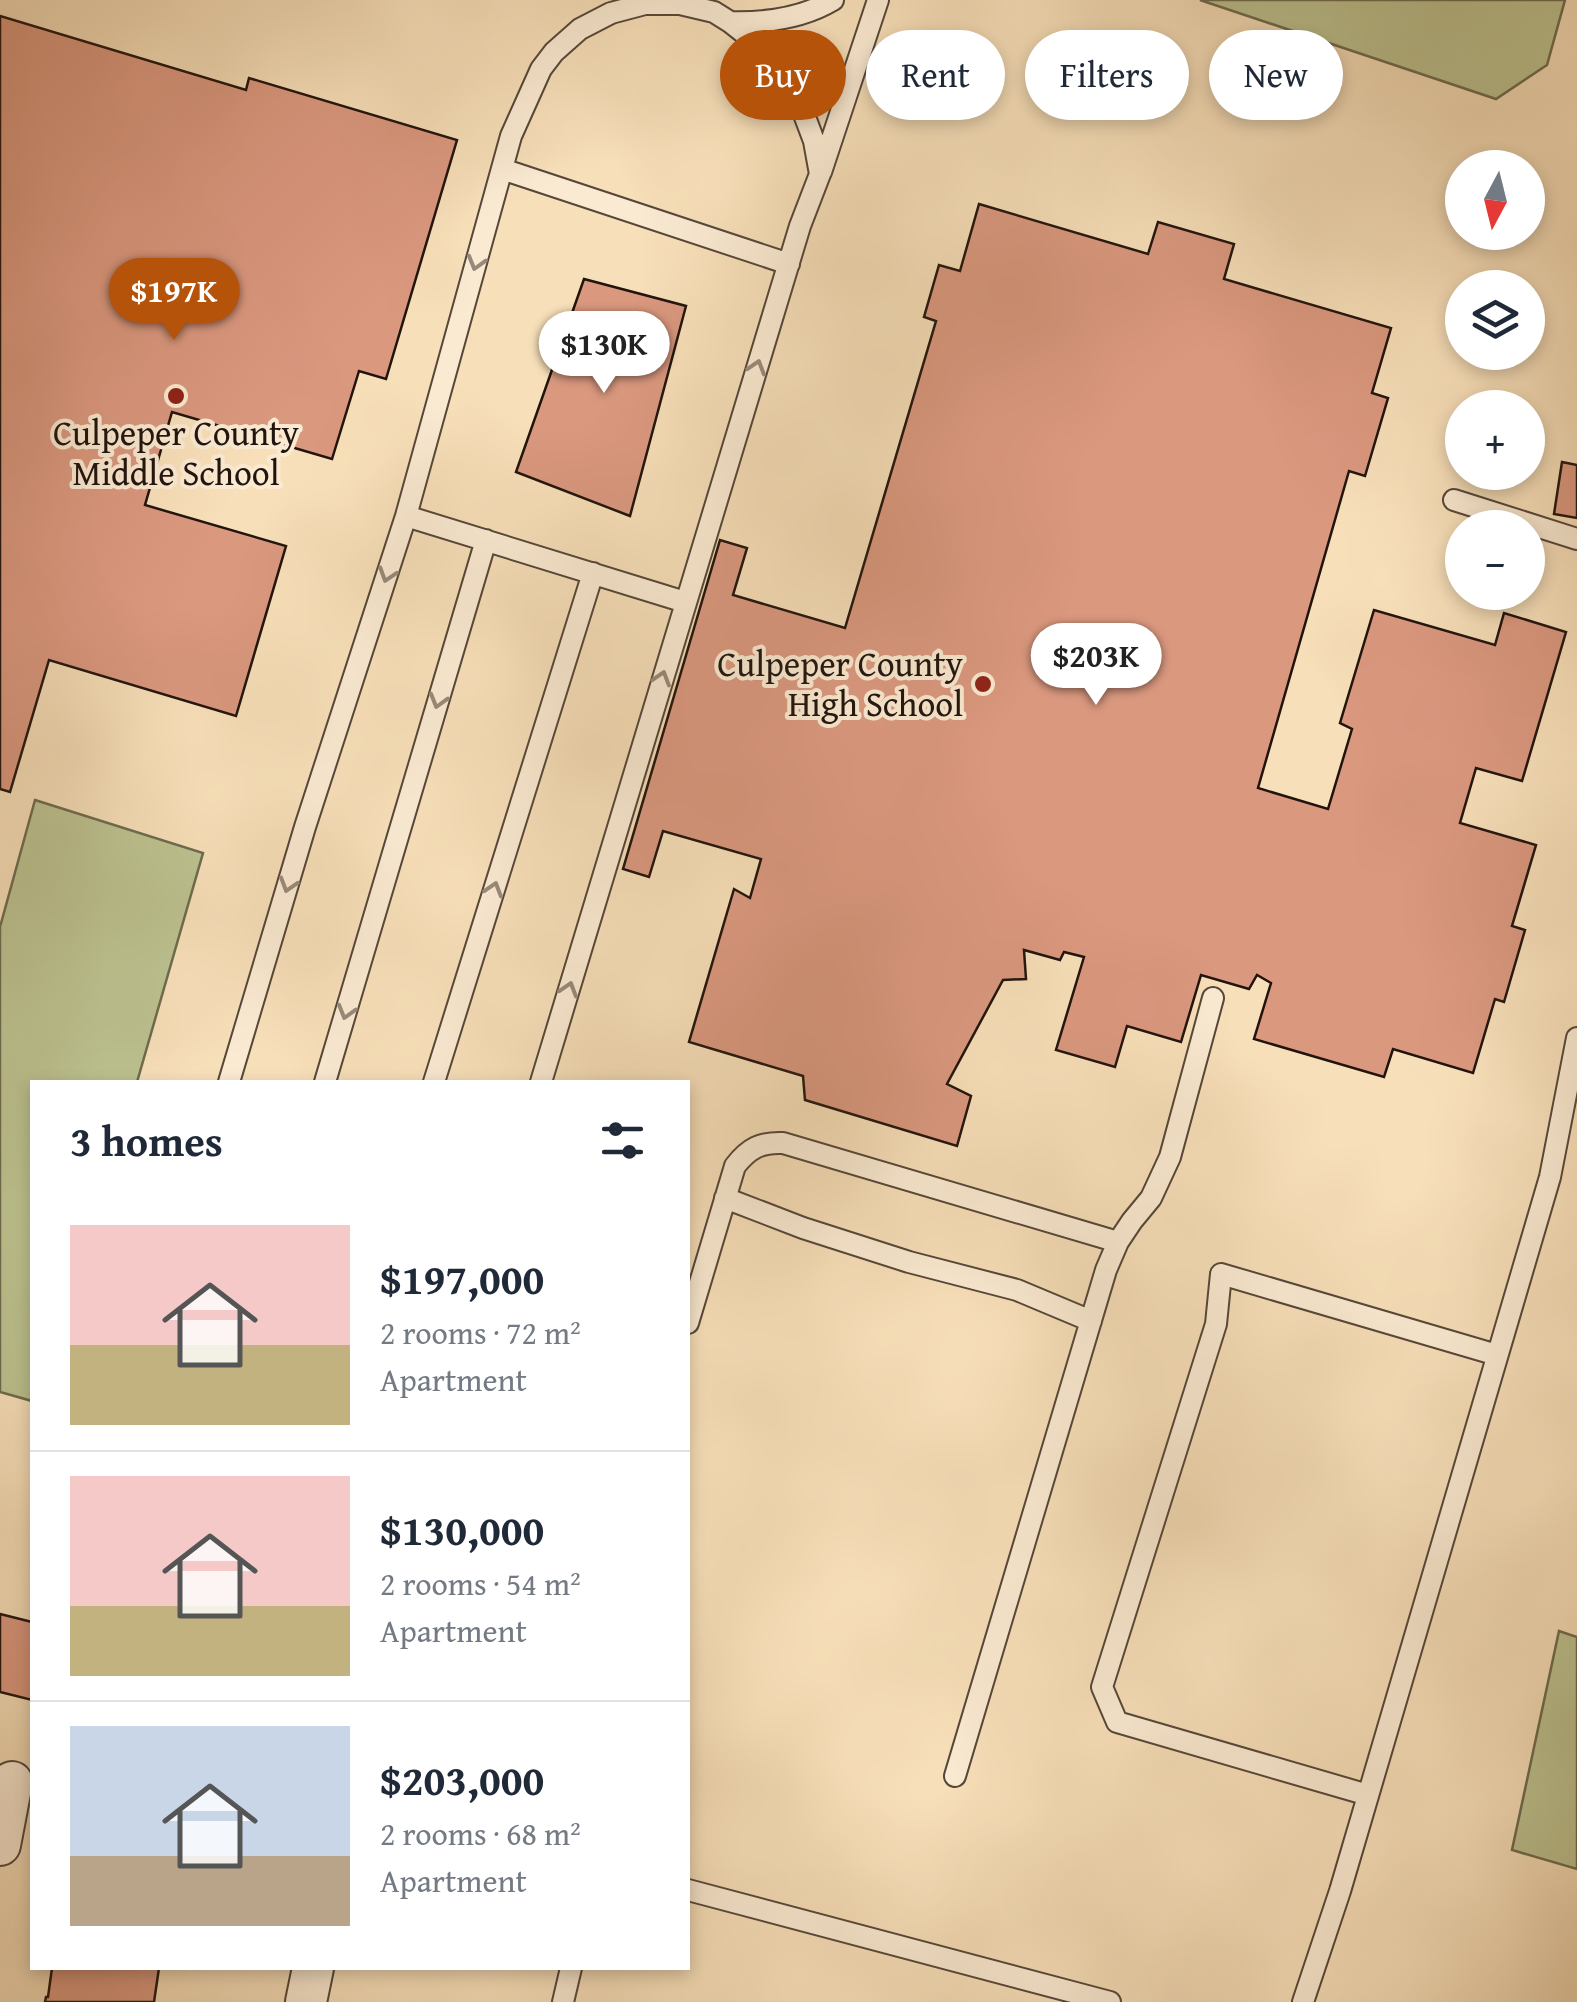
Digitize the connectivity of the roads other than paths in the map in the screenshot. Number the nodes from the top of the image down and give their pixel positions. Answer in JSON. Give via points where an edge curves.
{"nodes":[{"id":1,"x":833,"y":0,"type":"edge"},
{"id":2,"x":878,"y":0,"type":"edge"},
{"id":3,"x":730,"y":22,"type":"junction"},
{"id":4,"x":502,"y":169,"type":"junction"},
{"id":5,"x":820,"y":174,"type":"junction"},
{"id":6,"x":789,"y":264,"type":"junction"},
{"id":7,"x":1454,"y":500,"type":"dead end"},
{"id":8,"x":406,"y":516,"type":"junction"},
{"id":9,"x":1577,"y":538,"type":"edge"},
{"id":10,"x":486,"y":540,"type":"junction"},
{"id":11,"x":593,"y":574,"type":"junction"},
{"id":12,"x":685,"y":602,"type":"junction"},
{"id":13,"x":1214,"y":998,"type":"dead end"},
{"id":14,"x":1577,"y":1038,"type":"edge"},
{"id":15,"x":230,"y":1080,"type":"edge"},
{"id":16,"x":327,"y":1080,"type":"edge"},
{"id":17,"x":435,"y":1080,"type":"edge"},
{"id":18,"x":542,"y":1080,"type":"edge"},
{"id":19,"x":725,"y":1198,"type":"junction"},
{"id":20,"x":1118,"y":1242,"type":"junction"},
{"id":21,"x":690,"y":1316,"type":"edge"},
{"id":22,"x":1091,"y":1321,"type":"junction"},
{"id":23,"x":1498,"y":1355,"type":"junction"},
{"id":24,"x":955,"y":1776,"type":"dead end"},
{"id":25,"x":15,"y":1783,"type":"edge"},
{"id":26,"x":1368,"y":1796,"type":"junction"},
{"id":27,"x":0,"y":1845,"type":"edge"},
{"id":28,"x":690,"y":1891,"type":"edge"},
{"id":29,"x":313,"y":1970,"type":"edge"},
{"id":30,"x":571,"y":1970,"type":"edge"},
{"id":31,"x":306,"y":2002,"type":"edge"},
{"id":32,"x":563,"y":2002,"type":"edge"},
{"id":33,"x":1110,"y":2002,"type":"edge"},
{"id":34,"x":1303,"y":2002,"type":"edge"}],
"edges":[{"from":1,"to":3,"type":"lane","via":[[788,18]]},
{"from":2,"to":5,"type":"lane"},
{"from":3,"to":4,"type":"lane","via":[[680,4],[645,4],[580,29],[541,69]]},
{"from":3,"to":5,"type":"lane","via":[[781,72],[814,140]]},
{"from":4,"to":6,"type":"lane"},
{"from":4,"to":8,"type":"lane","one_way":true},
{"from":5,"to":6,"type":"lane"},
{"from":12,"to":6,"type":"lane","one_way":true},
{"from":7,"to":9,"type":"lane"},
{"from":8,"to":10,"type":"lane"},
{"from":8,"to":15,"type":"lane","one_way":true},
{"from":10,"to":11,"type":"lane"},
{"from":10,"to":16,"type":"lane","one_way":true},
{"from":11,"to":12,"type":"lane"},
{"from":17,"to":11,"type":"lane","one_way":true},
{"from":18,"to":12,"type":"lane","one_way":true},
{"from":13,"to":20,"type":"lane","via":[[1170,1158]]},
{"from":14,"to":23,"type":"lane","via":[[1550,1177]]},
{"from":19,"to":20,"type":"lane","via":[[747,1151],[783,1142]]},
{"from":19,"to":21,"type":"lane"},
{"from":19,"to":22,"type":"lane","via":[[909,1262],[1017,1290]]},
{"from":20,"to":22,"type":"lane"},
{"from":22,"to":24,"type":"lane"},
{"from":23,"to":26,"type":"lane"},
{"from":23,"to":26,"type":"lane","via":[[1221,1274],[1216,1324],[1102,1687],[1117,1722]]},
{"from":25,"to":27,"type":"street"},
{"from":26,"to":34,"type":"lane"},
{"from":28,"to":33,"type":"lane"},
{"from":29,"to":31,"type":"street"},
{"from":30,"to":32,"type":"lane"}]}
